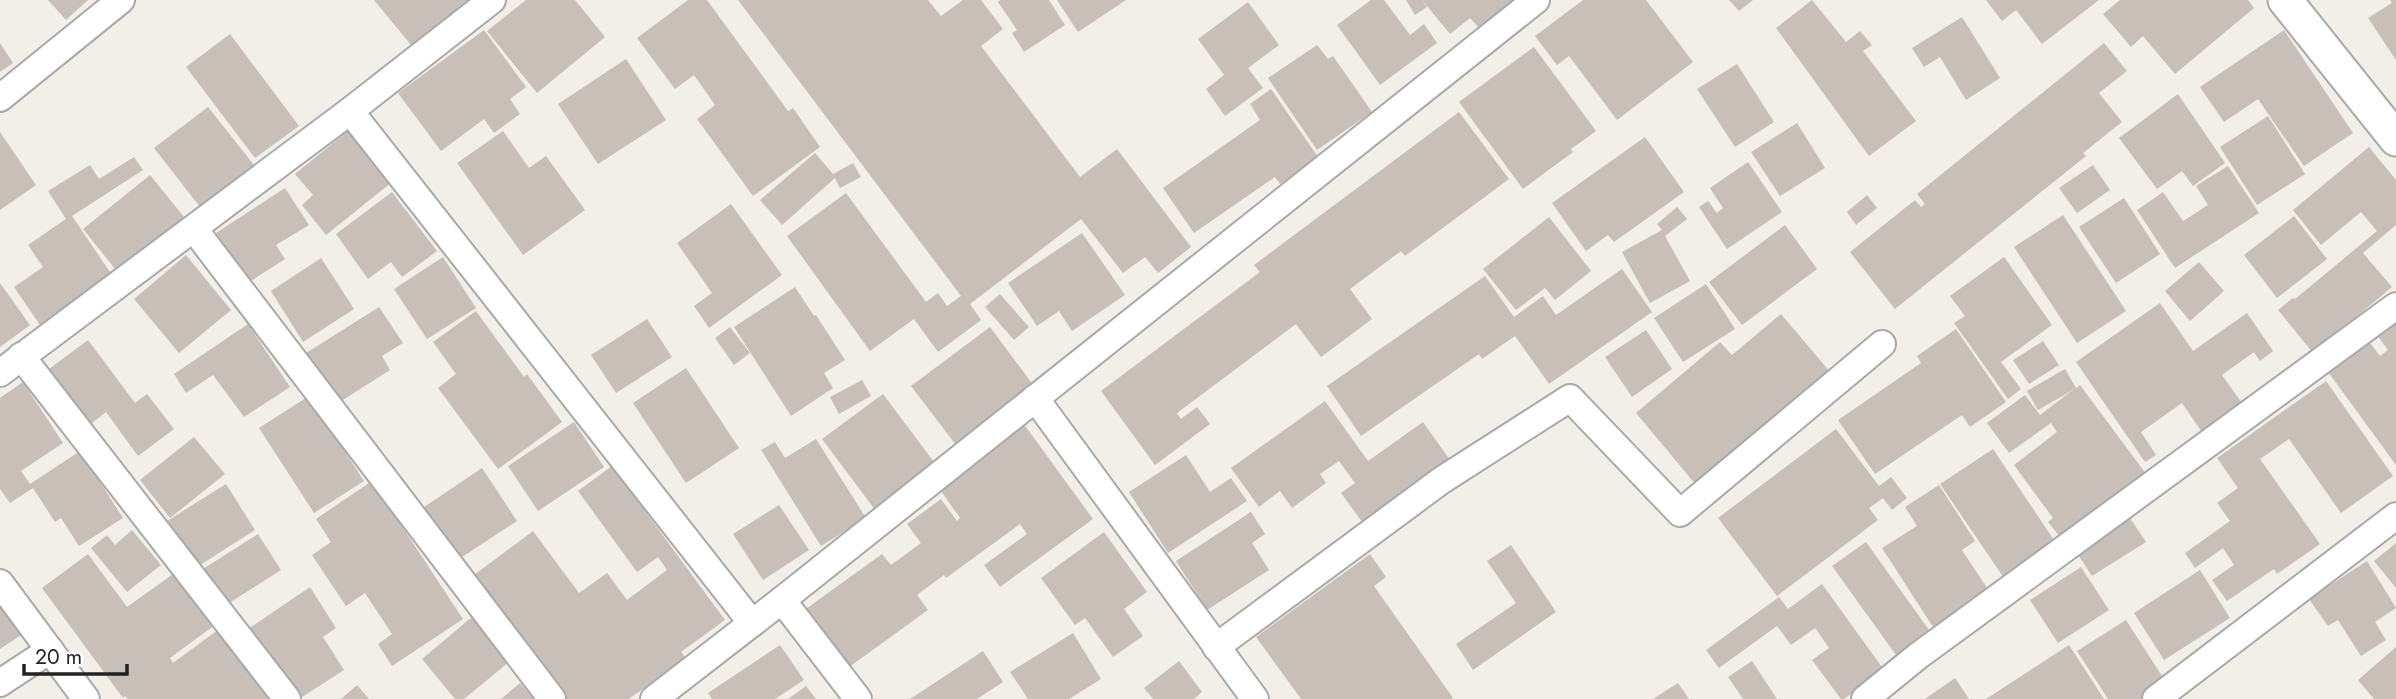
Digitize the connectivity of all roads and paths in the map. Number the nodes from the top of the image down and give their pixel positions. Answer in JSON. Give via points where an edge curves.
{"nodes":[{"id":1,"x":121,"y":0,"type":"edge"},
{"id":2,"x":492,"y":0,"type":"edge"},
{"id":3,"x":1536,"y":0,"type":"edge"},
{"id":4,"x":2285,"y":0,"type":"edge"},
{"id":5,"x":0,"y":98,"type":"edge"},
{"id":6,"x":350,"y":111,"type":"junction"},
{"id":7,"x":2396,"y":139,"type":"edge"},
{"id":8,"x":194,"y":229,"type":"junction"},
{"id":9,"x":2396,"y":306,"type":"edge"},
{"id":10,"x":1882,"y":344,"type":"dead end"},
{"id":11,"x":21,"y":356,"type":"junction"},
{"id":12,"x":0,"y":373,"type":"edge"},
{"id":13,"x":1035,"y":398,"type":"junction"},
{"id":14,"x":2396,"y":516,"type":"edge"},
{"id":15,"x":0,"y":583,"type":"edge"},
{"id":16,"x":782,"y":600,"type":"junction"},
{"id":17,"x":752,"y":623,"type":"junction"},
{"id":18,"x":1216,"y":647,"type":"junction"},
{"id":19,"x":50,"y":650,"type":"junction"},
{"id":20,"x":0,"y":683,"type":"edge"},
{"id":21,"x":86,"y":699,"type":"edge"},
{"id":22,"x":287,"y":699,"type":"edge"},
{"id":23,"x":552,"y":699,"type":"edge"},
{"id":24,"x":654,"y":699,"type":"edge"},
{"id":25,"x":858,"y":699,"type":"edge"},
{"id":26,"x":1255,"y":699,"type":"edge"},
{"id":27,"x":1865,"y":699,"type":"edge"},
{"id":28,"x":2156,"y":699,"type":"edge"}],
"edges":[{"from":1,"to":5,"type":"street"},
{"from":2,"to":6,"type":"street"},
{"from":3,"to":13,"type":"street"},
{"from":4,"to":7,"type":"street"},
{"from":6,"to":8,"type":"street"},
{"from":6,"to":17,"type":"street"},
{"from":8,"to":11,"type":"street"},
{"from":8,"to":23,"type":"street"},
{"from":9,"to":27,"type":"street"},
{"from":10,"to":18,"type":"street","via":[[1680,513],[1570,398],[1442,480]]},
{"from":11,"to":12,"type":"street"},
{"from":11,"to":22,"type":"street"},
{"from":13,"to":16,"type":"street"},
{"from":13,"to":18,"type":"street"},
{"from":14,"to":28,"type":"street"},
{"from":15,"to":19,"type":"street"},
{"from":16,"to":17,"type":"street"},
{"from":16,"to":25,"type":"street"},
{"from":17,"to":24,"type":"street"},
{"from":18,"to":26,"type":"street"},
{"from":19,"to":20,"type":"street"},
{"from":19,"to":21,"type":"street"}]}
